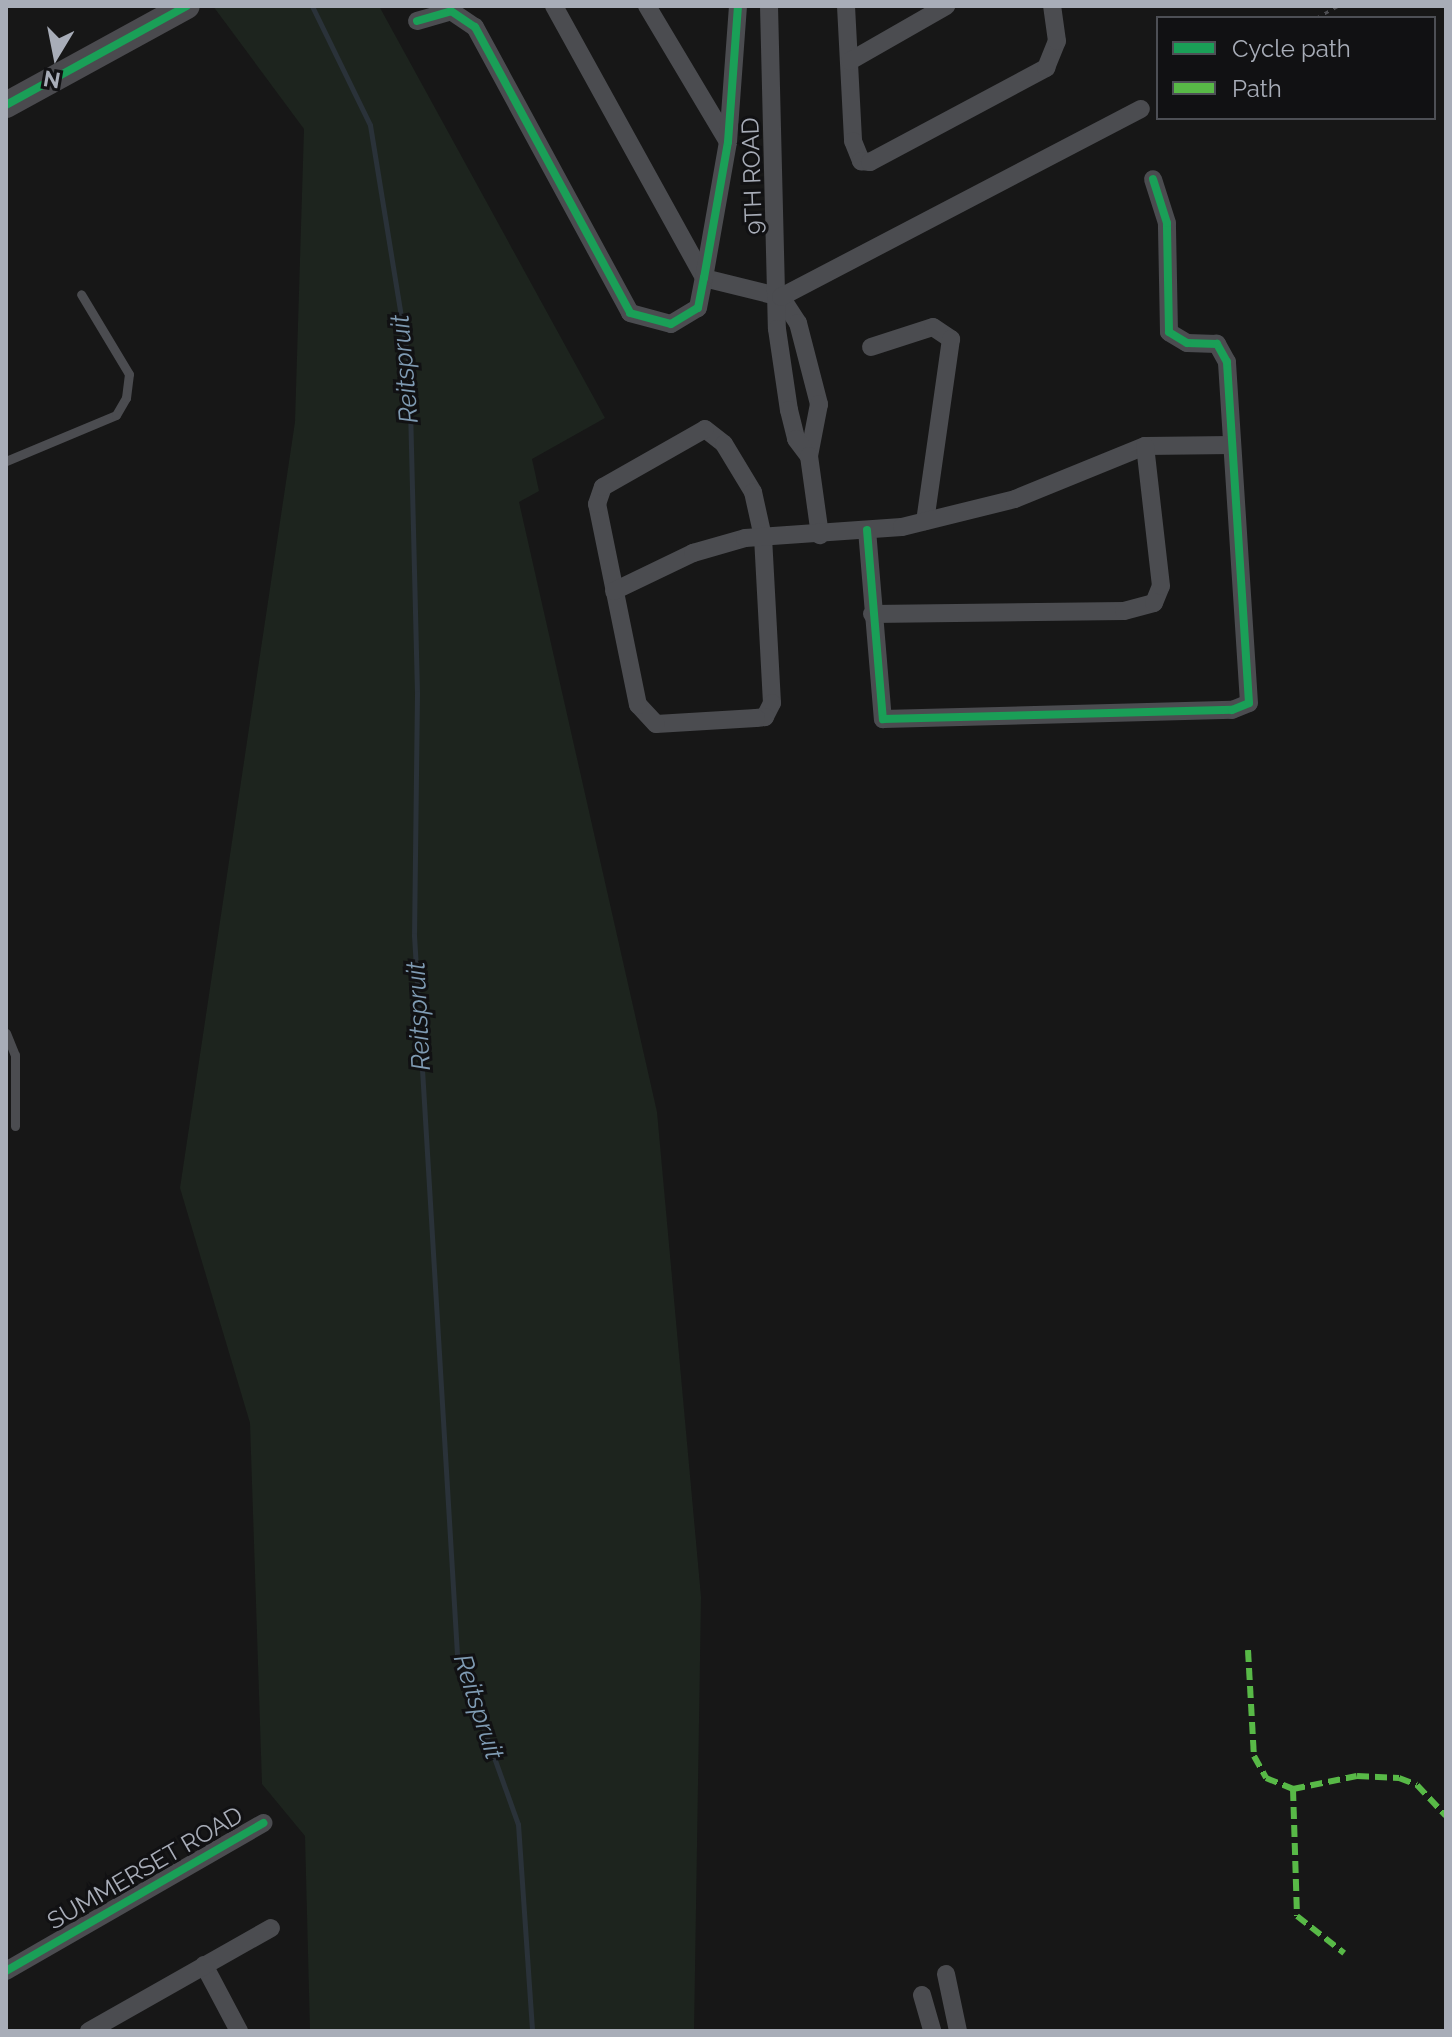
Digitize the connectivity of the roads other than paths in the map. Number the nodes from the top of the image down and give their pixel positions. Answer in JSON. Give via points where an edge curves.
{"nodes":[{"id":1,"x":187,"y":6,"type":"edge"},
{"id":2,"x":554,"y":6,"type":"edge"},
{"id":3,"x":647,"y":6,"type":"edge"},
{"id":4,"x":738,"y":6,"type":"edge"},
{"id":5,"x":769,"y":6,"type":"edge"},
{"id":6,"x":846,"y":6,"type":"edge"},
{"id":7,"x":946,"y":6,"type":"edge"},
{"id":8,"x":1052,"y":6,"type":"edge"},
{"id":9,"x":417,"y":21,"type":"dead end"},
{"id":10,"x":850,"y":61,"type":"junction"},
{"id":11,"x":9,"y":96,"type":"edge"},
{"id":12,"x":1141,"y":109,"type":"dead end"},
{"id":13,"x":728,"y":142,"type":"junction"},
{"id":14,"x":1153,"y":179,"type":"dead end"},
{"id":15,"x":704,"y":278,"type":"junction"},
{"id":16,"x":81,"y":294,"type":"dead end"},
{"id":17,"x":781,"y":297,"type":"junction"},
{"id":18,"x":871,"y":347,"type":"dead end"},
{"id":19,"x":1232,"y":445,"type":"junction"},
{"id":20,"x":1145,"y":446,"type":"junction"},
{"id":21,"x":809,"y":456,"type":"junction"},
{"id":22,"x":6,"y":461,"type":"edge"},
{"id":23,"x":925,"y":521,"type":"junction"},
{"id":24,"x":867,"y":530,"type":"junction"},
{"id":25,"x":820,"y":535,"type":"junction"},
{"id":26,"x":763,"y":537,"type":"junction"},
{"id":27,"x":614,"y":591,"type":"junction"},
{"id":28,"x":872,"y":614,"type":"junction"},
{"id":29,"x":6,"y":1033,"type":"edge"},
{"id":30,"x":15,"y":1126,"type":"dead end"},
{"id":31,"x":263,"y":1823,"type":"dead end"},
{"id":32,"x":271,"y":1928,"type":"dead end"},
{"id":33,"x":204,"y":1965,"type":"junction"},
{"id":34,"x":6,"y":1971,"type":"edge"},
{"id":35,"x":946,"y":1974,"type":"dead end"},
{"id":36,"x":922,"y":1995,"type":"dead end"},
{"id":37,"x":89,"y":2031,"type":"edge"},
{"id":38,"x":239,"y":2031,"type":"edge"},
{"id":39,"x":932,"y":2031,"type":"edge"},
{"id":40,"x":958,"y":2031,"type":"edge"}],
"edges":[{"from":1,"to":11,"type":"street"},
{"from":2,"to":15,"type":"street"},
{"from":3,"to":13,"type":"street"},
{"from":4,"to":13,"type":"street"},
{"from":5,"to":17,"type":"street","name":"9TH ROAD"},
{"from":6,"to":10,"type":"street"},
{"from":7,"to":10,"type":"street"},
{"from":8,"to":10,"type":"street","via":[[1057,41],[1046,68],[870,162],[861,161],[853,141]]},
{"from":9,"to":15,"type":"street","via":[[451,11],[475,27],[630,313],[655,323],[685,318],[698,308]]},
{"from":12,"to":17,"type":"street"},
{"from":13,"to":15,"type":"street"},
{"from":14,"to":19,"type":"street","via":[[1167,223],[1169,332],[1187,343],[1211,342],[1223,350]]},
{"from":15,"to":17,"type":"street"},
{"from":16,"to":22,"type":"lane","via":[[129,374],[126,398],[116,415]]},
{"from":17,"to":21,"type":"street","name":"9TH ROAD","via":[[777,329],[789,410],[796,439]]},
{"from":17,"to":21,"type":"street","via":[[798,323],[819,404]]},
{"from":18,"to":23,"type":"street","via":[[933,327],[951,339]]},
{"from":19,"to":20,"type":"street"},
{"from":19,"to":28,"type":"street","via":[[1252,688],[1244,707],[883,719]]},
{"from":20,"to":23,"type":"street","via":[[1015,499]]},
{"from":20,"to":28,"type":"street","via":[[1161,586],[1154,603],[1124,611]]},
{"from":21,"to":25,"type":"street"},
{"from":23,"to":24,"type":"street"},
{"from":24,"to":25,"type":"street"},
{"from":24,"to":28,"type":"street"},
{"from":25,"to":26,"type":"street"},
{"from":26,"to":27,"type":"street","via":[[693,553]]},
{"from":26,"to":27,"type":"street","via":[[753,492],[724,444],[714,432],[697,432],[603,487],[598,497]]},
{"from":26,"to":27,"type":"street","via":[[772,692],[765,717],[648,720],[638,705]]},
{"from":29,"to":30,"type":"lane","via":[[15,1055]]},
{"from":31,"to":34,"type":"street","name":"SUMMERSET ROAD"},
{"from":32,"to":33,"type":"street"},
{"from":33,"to":37,"type":"street"},
{"from":33,"to":38,"type":"street"},
{"from":35,"to":40,"type":"street"},
{"from":36,"to":39,"type":"street"}]}
